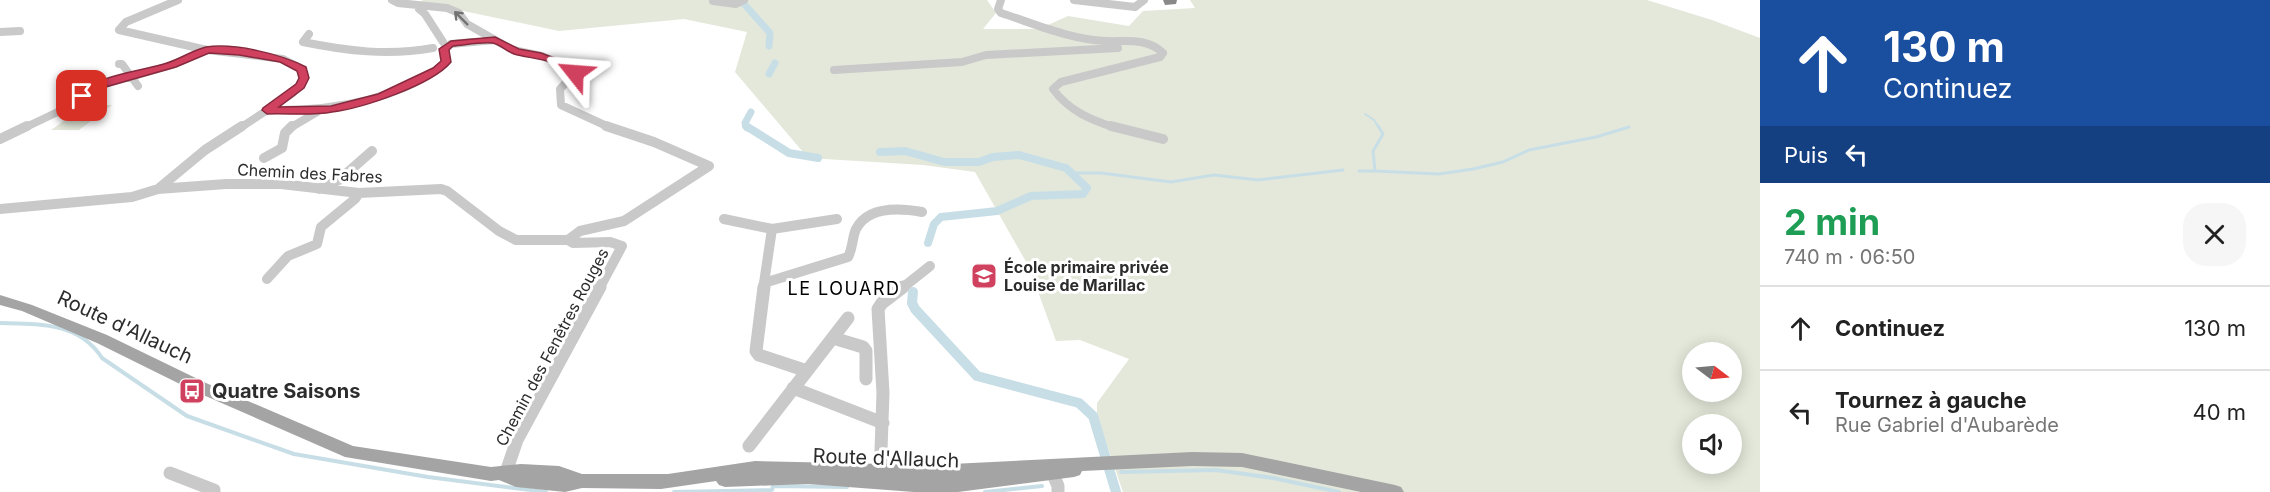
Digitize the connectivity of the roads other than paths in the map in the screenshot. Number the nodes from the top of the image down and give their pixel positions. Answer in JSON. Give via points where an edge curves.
{"nodes":[{"id":1,"x":178,"y":0,"type":"edge"},
{"id":2,"x":384,"y":0,"type":"edge"},
{"id":3,"x":392,"y":0,"type":"edge"},
{"id":4,"x":744,"y":0,"type":"edge"},
{"id":5,"x":1001,"y":0,"type":"edge"},
{"id":6,"x":1074,"y":0,"type":"edge"},
{"id":7,"x":1144,"y":0,"type":"edge"},
{"id":8,"x":713,"y":1,"type":"edge"},
{"id":9,"x":422,"y":7,"type":"junction"},
{"id":10,"x":20,"y":31,"type":"dead end"},
{"id":11,"x":0,"y":32,"type":"edge"},
{"id":12,"x":309,"y":34,"type":"dead end"},
{"id":13,"x":495,"y":40,"type":"junction"},
{"id":14,"x":446,"y":45,"type":"junction"},
{"id":15,"x":1154,"y":46,"type":"junction"},
{"id":16,"x":207,"y":50,"type":"junction"},
{"id":17,"x":118,"y":64,"type":"dead end"},
{"id":18,"x":834,"y":70,"type":"dead end"},
{"id":19,"x":131,"y":76,"type":"junction"},
{"id":20,"x":138,"y":86,"type":"dead end"},
{"id":21,"x":267,"y":110,"type":"junction"},
{"id":22,"x":323,"y":110,"type":"junction"},
{"id":23,"x":0,"y":139,"type":"edge"},
{"id":24,"x":1163,"y":139,"type":"dead end"},
{"id":25,"x":372,"y":151,"type":"dead end"},
{"id":26,"x":264,"y":158,"type":"dead end"},
{"id":27,"x":158,"y":189,"type":"junction"},
{"id":28,"x":319,"y":189,"type":"junction"},
{"id":29,"x":359,"y":193,"type":"junction"},
{"id":30,"x":0,"y":209,"type":"edge"},
{"id":31,"x":922,"y":212,"type":"dead end"},
{"id":32,"x":724,"y":219,"type":"dead end"},
{"id":33,"x":837,"y":219,"type":"dead end"},
{"id":34,"x":772,"y":229,"type":"junction"},
{"id":35,"x":568,"y":240,"type":"junction"},
{"id":36,"x":930,"y":266,"type":"dead end"},
{"id":37,"x":267,"y":279,"type":"dead end"},
{"id":38,"x":764,"y":283,"type":"junction"},
{"id":39,"x":0,"y":300,"type":"edge"},
{"id":40,"x":848,"y":318,"type":"dead end"},
{"id":41,"x":833,"y":338,"type":"junction"},
{"id":42,"x":807,"y":371,"type":"junction"},
{"id":43,"x":866,"y":379,"type":"dead end"},
{"id":44,"x":794,"y":388,"type":"junction"},
{"id":45,"x":883,"y":423,"type":"junction"},
{"id":46,"x":749,"y":446,"type":"dead end"},
{"id":47,"x":170,"y":473,"type":"dead end"},
{"id":48,"x":505,"y":474,"type":"junction"},
{"id":49,"x":880,"y":476,"type":"junction"},
{"id":50,"x":1054,"y":477,"type":"edge"},
{"id":51,"x":585,"y":485,"type":"edge"},
{"id":52,"x":214,"y":492,"type":"edge"},
{"id":53,"x":1395,"y":492,"type":"edge"}],
"edges":[{"from":1,"to":16,"type":"street","via":[[126,22],[119,30]]},
{"from":2,"to":9,"type":"street","via":[[391,5]]},
{"from":3,"to":9,"type":"street","name":"Chemin des Fenêtres Rouges"},
{"from":4,"to":8,"type":"street","via":[[737,4]]},
{"from":5,"to":15,"type":"street","via":[[1001,13],[1032,25],[1080,37]]},
{"from":6,"to":7,"type":"street","via":[[1135,7]]},
{"from":13,"to":9,"type":"street","name":"Chemin des Fenêtres Rouges","one_way":true,"via":[[467,24],[454,10]]},
{"from":9,"to":14,"type":"street"},
{"from":10,"to":11,"type":"street"},
{"from":12,"to":14,"type":"street","via":[[303,42],[349,52],[389,54]]},
{"from":13,"to":14,"type":"street"},
{"from":13,"to":35,"type":"street","name":"Chemin des Fenêtres Rouges","via":[[516,51],[574,69],[575,73],[560,89],[559,101],[566,108],[709,166],[624,221],[609,227],[583,228]]},
{"from":14,"to":22,"type":"street","via":[[446,62],[429,75],[370,100]]},
{"from":15,"to":18,"type":"street","via":[[986,55],[962,62]]},
{"from":15,"to":24,"type":"street","via":[[1162,53],[1160,57],[1061,82],[1053,89],[1070,107],[1103,124]]},
{"from":16,"to":19,"type":"street"},
{"from":16,"to":21,"type":"street","via":[[283,59],[302,69],[304,78],[300,86]]},
{"from":17,"to":19,"type":"street"},
{"from":19,"to":20,"type":"street"},
{"from":19,"to":23,"type":"street","via":[[94,88],[63,109]]},
{"from":21,"to":22,"type":"street"},
{"from":21,"to":27,"type":"street","via":[[205,150]]},
{"from":22,"to":26,"type":"street","via":[[291,126],[282,148]]},
{"from":25,"to":28,"type":"street","via":[[339,180]]},
{"from":27,"to":28,"type":"street","name":"Chemin des Fabres","via":[[254,184]]},
{"from":27,"to":30,"type":"street","name":"Chemin des Fabres","via":[[132,197]]},
{"from":28,"to":29,"type":"street","name":"Chemin des Fabres"},
{"from":29,"to":35,"type":"street","name":"Chemin des Fabres","via":[[441,189],[516,240]]},
{"from":29,"to":37,"type":"street","via":[[321,227],[317,244],[288,256]]},
{"from":31,"to":38,"type":"street","via":[[887,210],[868,217],[856,229],[848,257]]},
{"from":32,"to":34,"type":"street"},
{"from":33,"to":34,"type":"street"},
{"from":34,"to":38,"type":"street"},
{"from":35,"to":48,"type":"street","name":"Chemin des Fenêtres Rouges","via":[[622,246],[517,440]]},
{"from":36,"to":45,"type":"street","via":[[878,309],[883,345]]},
{"from":38,"to":42,"type":"street","via":[[756,351]]},
{"from":39,"to":48,"type":"main road","name":"Route d'Allauch","via":[[102,339],[200,387],[351,452]]},
{"from":40,"to":41,"type":"street"},
{"from":41,"to":42,"type":"street"},
{"from":41,"to":43,"type":"street","via":[[866,351]]},
{"from":42,"to":44,"type":"street"},
{"from":44,"to":45,"type":"street"},
{"from":44,"to":46,"type":"street"},
{"from":45,"to":49,"type":"street"},
{"from":47,"to":52,"type":"street"},
{"from":48,"to":51,"type":"main road","name":"Route d'Allauch","via":[[516,480]]},
{"from":49,"to":50,"type":"main road","name":"Route d'Allauch","via":[[942,485]]},
{"from":49,"to":51,"type":"main road","name":"Route d'Allauch","via":[[808,472]]},
{"from":50,"to":53,"type":"main road","name":"Route d'Allauch","via":[[1108,463],[1242,460]]}]}
